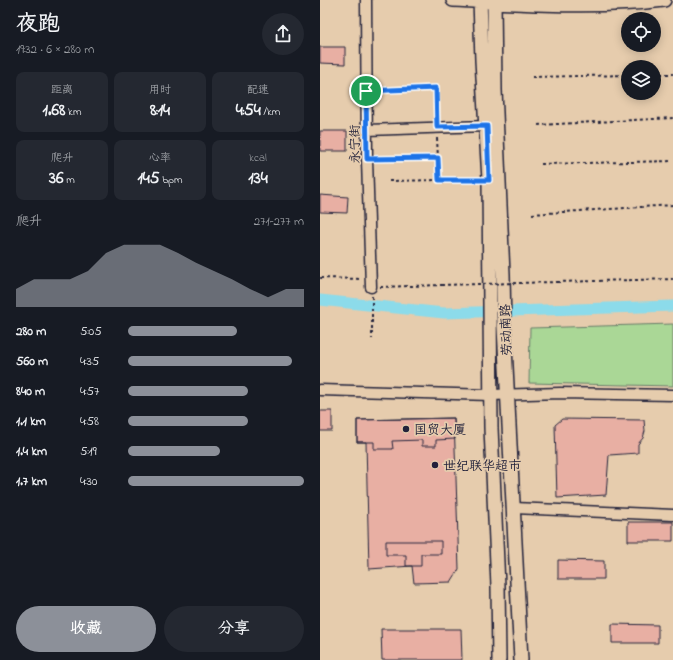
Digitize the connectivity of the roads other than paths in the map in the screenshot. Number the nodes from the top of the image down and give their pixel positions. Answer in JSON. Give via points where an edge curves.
{"nodes":[{"id":1,"x":366,"y":0,"type":"edge"},
{"id":2,"x":453,"y":0,"type":"edge"},
{"id":3,"x":664,"y":0,"type":"edge"},
{"id":4,"x":480,"y":1,"type":"edge"},
{"id":5,"x":494,"y":1,"type":"edge"},
{"id":6,"x":487,"y":126,"type":"junction"},
{"id":7,"x":367,"y":130,"type":"junction"},
{"id":8,"x":497,"y":274,"type":"junction"},
{"id":9,"x":371,"y":287,"type":"road end"},
{"id":10,"x":497,"y":327,"type":"junction"},
{"id":11,"x":320,"y":390,"type":"edge"},
{"id":12,"x":490,"y":395,"type":"junction"},
{"id":13,"x":508,"y":395,"type":"junction"},
{"id":14,"x":673,"y":395,"type":"edge"},
{"id":15,"x":514,"y":508,"type":"junction"},
{"id":16,"x":673,"y":515,"type":"edge"},
{"id":17,"x":499,"y":660,"type":"edge"},
{"id":18,"x":521,"y":660,"type":"edge"}],
"edges":[{"from":1,"to":7,"type":"street","name":"永宁街"},
{"from":2,"to":4,"type":"main road"},
{"from":3,"to":5,"type":"main road","via":[[579,5]]},
{"from":4,"to":5,"type":"main road"},
{"from":4,"to":6,"type":"main road"},
{"from":5,"to":8,"type":"main road"},
{"from":6,"to":7,"type":"street"},
{"from":6,"to":8,"type":"main road"},
{"from":7,"to":9,"type":"street","name":"永宁街"},
{"from":8,"to":10,"type":"main road"},
{"from":10,"to":12,"type":"main road","name":"劳动南路"},
{"from":10,"to":13,"type":"main road","name":"劳动南路"},
{"from":11,"to":12,"type":"street"},
{"from":12,"to":13,"type":"street"},
{"from":12,"to":17,"type":"main road","name":"劳动南路"},
{"from":13,"to":14,"type":"street"},
{"from":13,"to":15,"type":"main road","name":"劳动南路"},
{"from":15,"to":16,"type":"street"},
{"from":15,"to":18,"type":"main road","name":"劳动南路"}]}
